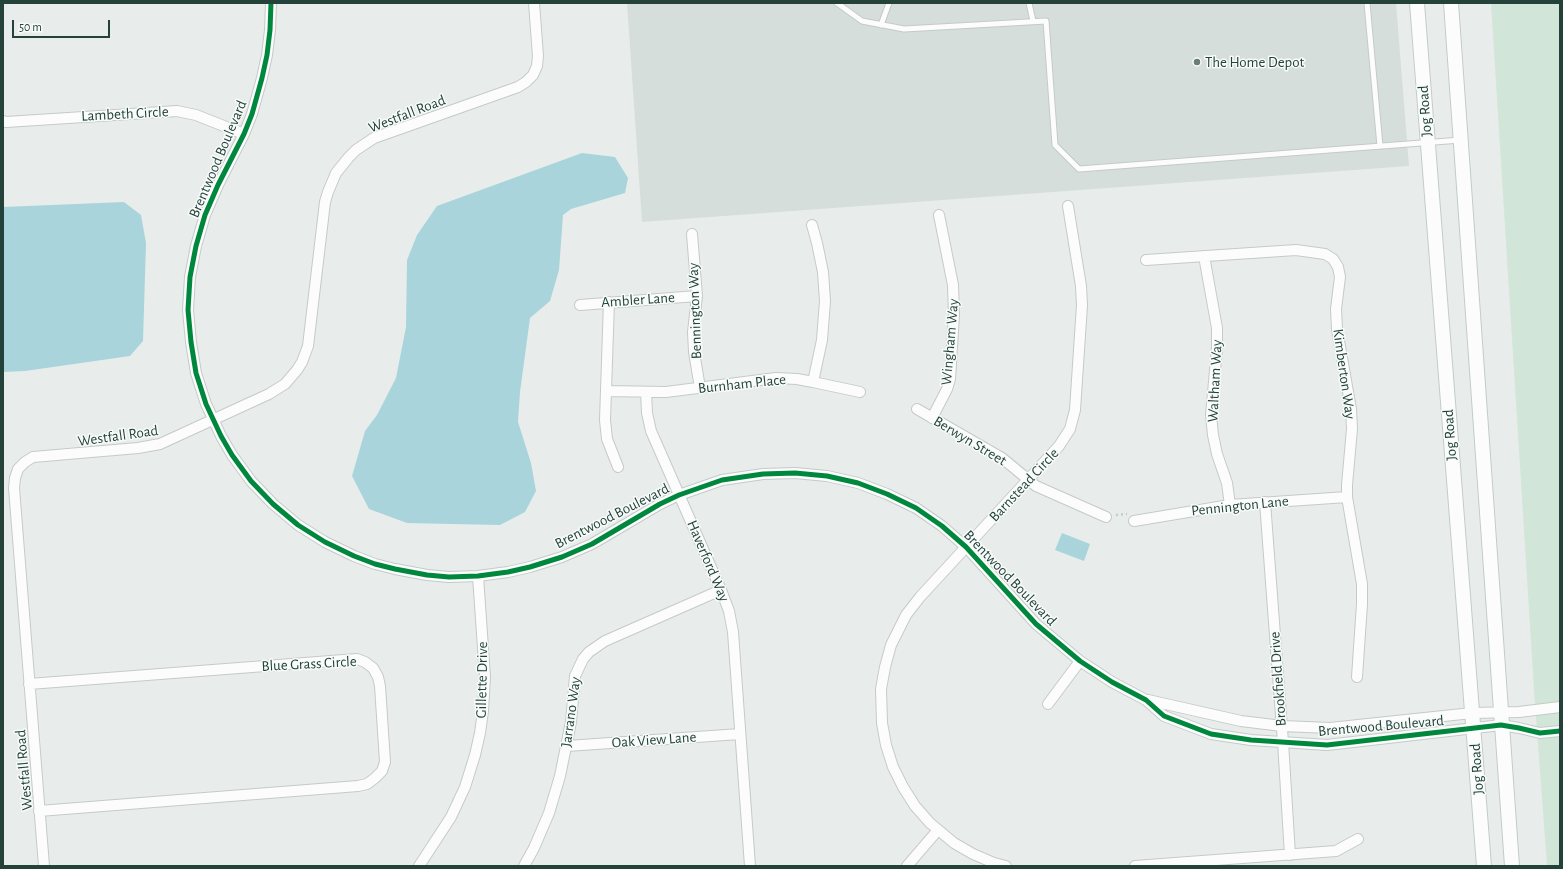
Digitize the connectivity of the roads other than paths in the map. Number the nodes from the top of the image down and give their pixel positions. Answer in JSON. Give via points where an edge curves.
{"nodes":[{"id":1,"x":271,"y":3,"type":"edge"},
{"id":2,"x":534,"y":3,"type":"edge"},
{"id":3,"x":838,"y":3,"type":"edge"},
{"id":4,"x":889,"y":3,"type":"edge"},
{"id":5,"x":1029,"y":3,"type":"edge"},
{"id":6,"x":1367,"y":3,"type":"edge"},
{"id":7,"x":1417,"y":3,"type":"edge"},
{"id":8,"x":1451,"y":3,"type":"edge"},
{"id":9,"x":1033,"y":21,"type":"junction"},
{"id":10,"x":881,"y":25,"type":"junction"},
{"id":11,"x":3,"y":121,"type":"edge"},
{"id":12,"x":244,"y":134,"type":"junction"},
{"id":13,"x":1461,"y":140,"type":"junction"},
{"id":14,"x":1428,"y":142,"type":"junction"},
{"id":15,"x":1380,"y":146,"type":"junction"},
{"id":16,"x":1068,"y":206,"type":"dead end"},
{"id":17,"x":939,"y":215,"type":"dead end"},
{"id":18,"x":812,"y":225,"type":"dead end"},
{"id":19,"x":692,"y":234,"type":"dead end"},
{"id":20,"x":1204,"y":256,"type":"junction"},
{"id":21,"x":1146,"y":260,"type":"dead end"},
{"id":22,"x":696,"y":296,"type":"junction"},
{"id":23,"x":609,"y":302,"type":"junction"},
{"id":24,"x":580,"y":304,"type":"dead end"},
{"id":25,"x":813,"y":382,"type":"junction"},
{"id":26,"x":700,"y":388,"type":"junction"},
{"id":27,"x":606,"y":391,"type":"junction"},
{"id":28,"x":646,"y":392,"type":"junction"},
{"id":29,"x":860,"y":392,"type":"dead end"},
{"id":30,"x":917,"y":410,"type":"dead end"},
{"id":31,"x":932,"y":418,"type":"junction"},
{"id":32,"x":213,"y":420,"type":"junction"},
{"id":33,"x":618,"y":467,"type":"dead end"},
{"id":34,"x":1028,"y":480,"type":"junction"},
{"id":35,"x":679,"y":495,"type":"junction"},
{"id":36,"x":1347,"y":497,"type":"junction"},
{"id":37,"x":1265,"y":502,"type":"junction"},
{"id":38,"x":1230,"y":505,"type":"junction"},
{"id":39,"x":1106,"y":516,"type":"road end"},
{"id":40,"x":1134,"y":521,"type":"road end"},
{"id":41,"x":966,"y":547,"type":"junction"},
{"id":42,"x":478,"y":576,"type":"junction"},
{"id":43,"x":721,"y":590,"type":"junction"},
{"id":44,"x":1080,"y":661,"type":"junction"},
{"id":45,"x":1357,"y":677,"type":"dead end"},
{"id":46,"x":29,"y":684,"type":"junction"},
{"id":47,"x":1146,"y":700,"type":"junction"},
{"id":48,"x":1048,"y":704,"type":"dead end"},
{"id":49,"x":1560,"y":707,"type":"edge"},
{"id":50,"x":1472,"y":713,"type":"junction"},
{"id":51,"x":1501,"y":719,"type":"junction"},
{"id":52,"x":1282,"y":726,"type":"junction"},
{"id":53,"x":1474,"y":729,"type":"junction"},
{"id":54,"x":1560,"y":731,"type":"edge"},
{"id":55,"x":740,"y":734,"type":"junction"},
{"id":56,"x":1283,"y":742,"type":"junction"},
{"id":57,"x":567,"y":746,"type":"junction"},
{"id":58,"x":39,"y":811,"type":"junction"},
{"id":59,"x":938,"y":830,"type":"junction"},
{"id":60,"x":1358,"y":839,"type":"dead end"},
{"id":61,"x":1290,"y":855,"type":"junction"},
{"id":62,"x":44,"y":866,"type":"edge"},
{"id":63,"x":419,"y":866,"type":"edge"},
{"id":64,"x":524,"y":866,"type":"edge"},
{"id":65,"x":742,"y":866,"type":"edge"},
{"id":66,"x":750,"y":866,"type":"edge"},
{"id":67,"x":907,"y":866,"type":"edge"},
{"id":68,"x":1006,"y":866,"type":"edge"},
{"id":69,"x":1135,"y":866,"type":"edge"},
{"id":70,"x":1484,"y":866,"type":"edge"},
{"id":71,"x":1512,"y":866,"type":"edge"}],
"edges":[{"from":1,"to":12,"type":"street","name":"Brentwood Boulevard","via":[[270,36],[262,78]]},
{"from":2,"to":32,"type":"street","name":"Westfall Road","via":[[537,66],[526,82],[374,138],[356,150],[342,165],[331,183],[325,202],[310,336],[302,362],[277,390]]},
{"from":3,"to":10,"type":"lane","via":[[862,22]]},
{"from":4,"to":10,"type":"lane"},
{"from":5,"to":9,"type":"lane"},
{"from":6,"to":15,"type":"lane"},
{"from":7,"to":14,"type":"main road","name":"Jog Road"},
{"from":8,"to":13,"type":"main road","name":"Jog Road"},
{"from":9,"to":10,"type":"lane","via":[[904,29]]},
{"from":9,"to":15,"type":"lane","via":[[1046,20],[1055,145],[1079,169]]},
{"from":11,"to":12,"type":"street","name":"Lambeth Circle","via":[[177,111],[196,115]]},
{"from":12,"to":32,"type":"street","name":"Brentwood Boulevard","via":[[205,215],[190,277],[188,310],[191,342],[196,373]]},
{"from":13,"to":14,"type":"lane"},
{"from":13,"to":51,"type":"main road","name":"Jog Road"},
{"from":14,"to":15,"type":"lane"},
{"from":14,"to":50,"type":"main road","name":"Jog Road"},
{"from":16,"to":34,"type":"street","name":"Barnstead Circle","via":[[1082,305],[1074,415],[1066,438]]},
{"from":17,"to":31,"type":"street","name":"Wingham Way","via":[[953,285],[954,315],[950,379]]},
{"from":18,"to":25,"type":"street","via":[[823,272],[825,301],[822,340]]},
{"from":19,"to":22,"type":"street","name":"Bennington Way"},
{"from":20,"to":21,"type":"street","name":"Kimberton Way"},
{"from":20,"to":36,"type":"street","name":"Kimberton Way","via":[[1309,251],[1325,254],[1338,268],[1340,277],[1336,309],[1337,329],[1352,429]]},
{"from":20,"to":38,"type":"street","name":"Waltham Way","via":[[1217,328],[1213,435],[1227,483]]},
{"from":22,"to":23,"type":"street","name":"Ambler Lane"},
{"from":22,"to":26,"type":"street","name":"Bennington Way","via":[[693,332]]},
{"from":23,"to":24,"type":"street","name":"Ambler Lane"},
{"from":23,"to":27,"type":"street"},
{"from":25,"to":26,"type":"street","name":"Burnham Place","via":[[776,378]]},
{"from":25,"to":29,"type":"street","name":"Burnham Place"},
{"from":26,"to":28,"type":"street","name":"Burnham Place"},
{"from":27,"to":28,"type":"street"},
{"from":27,"to":33,"type":"street","via":[[607,439]]},
{"from":28,"to":35,"type":"street","name":"Haverford Way","via":[[651,431]]},
{"from":30,"to":31,"type":"street","name":"Berwyn Street"},
{"from":31,"to":34,"type":"street","name":"Berwyn Street","via":[[1002,458]]},
{"from":32,"to":42,"type":"street","name":"Brentwood Boulevard","via":[[232,455],[251,481],[298,525],[325,542],[354,556],[395,569],[449,577]]},
{"from":32,"to":46,"type":"street","name":"Westfall Road","via":[[160,444],[33,457],[18,469],[14,488]]},
{"from":34,"to":39,"type":"street","name":"Berwyn Street","via":[[1045,491]]},
{"from":34,"to":41,"type":"street","name":"Barnstead Circle"},
{"from":35,"to":41,"type":"street","name":"Brentwood Boulevard","via":[[742,476],[795,473],[827,476],[858,483],[916,508]]},
{"from":35,"to":42,"type":"street","name":"Brentwood Boulevard","via":[[592,544],[562,557],[530,568]]},
{"from":35,"to":43,"type":"street","name":"Haverford Way"},
{"from":36,"to":37,"type":"street","name":"Pennington Lane"},
{"from":36,"to":45,"type":"street","name":"Kimberton Way","via":[[1362,584]]},
{"from":37,"to":38,"type":"street","name":"Pennington Lane"},
{"from":37,"to":52,"type":"street","name":"Brookfield Drive"},
{"from":38,"to":40,"type":"street","name":"Pennington Lane"},
{"from":41,"to":44,"type":"street","name":"Brentwood Boulevard","via":[[1036,624]]},
{"from":41,"to":59,"type":"street","name":"Barnstead Circle","via":[[906,615],[891,645],[881,689],[882,723],[893,767],[915,806]]},
{"from":42,"to":63,"type":"street","name":"Gillette Drive","via":[[485,677],[480,733],[465,787],[440,836]]},
{"from":43,"to":55,"type":"street","name":"Haverford Way","via":[[733,632]]},
{"from":43,"to":57,"type":"street","name":"Jarrano Way","via":[[605,641],[589,652],[575,676]]},
{"from":44,"to":47,"type":"street","name":"Brentwood Boulevard"},
{"from":44,"to":48,"type":"street"},
{"from":46,"to":58,"type":"street","name":"Westfall Road"},
{"from":46,"to":58,"type":"street","name":"Blue Grass Circle","via":[[357,659],[373,668],[380,686],[385,762],[382,771],[367,784]]},
{"from":47,"to":52,"type":"street","name":"Brentwood Boulevard","via":[[1241,722]]},
{"from":47,"to":56,"type":"street","name":"Brentwood Boulevard","via":[[1164,716],[1211,734]]},
{"from":49,"to":51,"type":"street","via":[[1519,712]]},
{"from":50,"to":51,"type":"street","name":"Brentwood Boulevard"},
{"from":50,"to":52,"type":"street","name":"Brentwood Boulevard","via":[[1330,728]]},
{"from":50,"to":53,"type":"main road","name":"Jog Road"},
{"from":51,"to":53,"type":"street","name":"Brentwood Boulevard"},
{"from":51,"to":54,"type":"street","via":[[1519,728],[1540,733]]},
{"from":51,"to":71,"type":"main road","name":"Jog Road"},
{"from":52,"to":56,"type":"street","name":"Brookfield Drive"},
{"from":53,"to":56,"type":"street","name":"Brentwood Boulevard","via":[[1327,745]]},
{"from":53,"to":70,"type":"main road","name":"Jog Road"},
{"from":55,"to":57,"type":"street","name":"Oak View Lane"},
{"from":55,"to":66,"type":"street","name":"Haverford Way"},
{"from":56,"to":61,"type":"street","name":"Brookfield Drive"},
{"from":57,"to":64,"type":"street","name":"Jarrano Way","via":[[549,813]]},
{"from":58,"to":62,"type":"street","name":"Westfall Road"},
{"from":59,"to":67,"type":"street"},
{"from":59,"to":68,"type":"street","name":"Barnstead Circle","via":[[973,854]]},
{"from":60,"to":61,"type":"street","via":[[1336,851]]},
{"from":61,"to":69,"type":"street"},
{"from":65,"to":66,"type":"street"}]}
